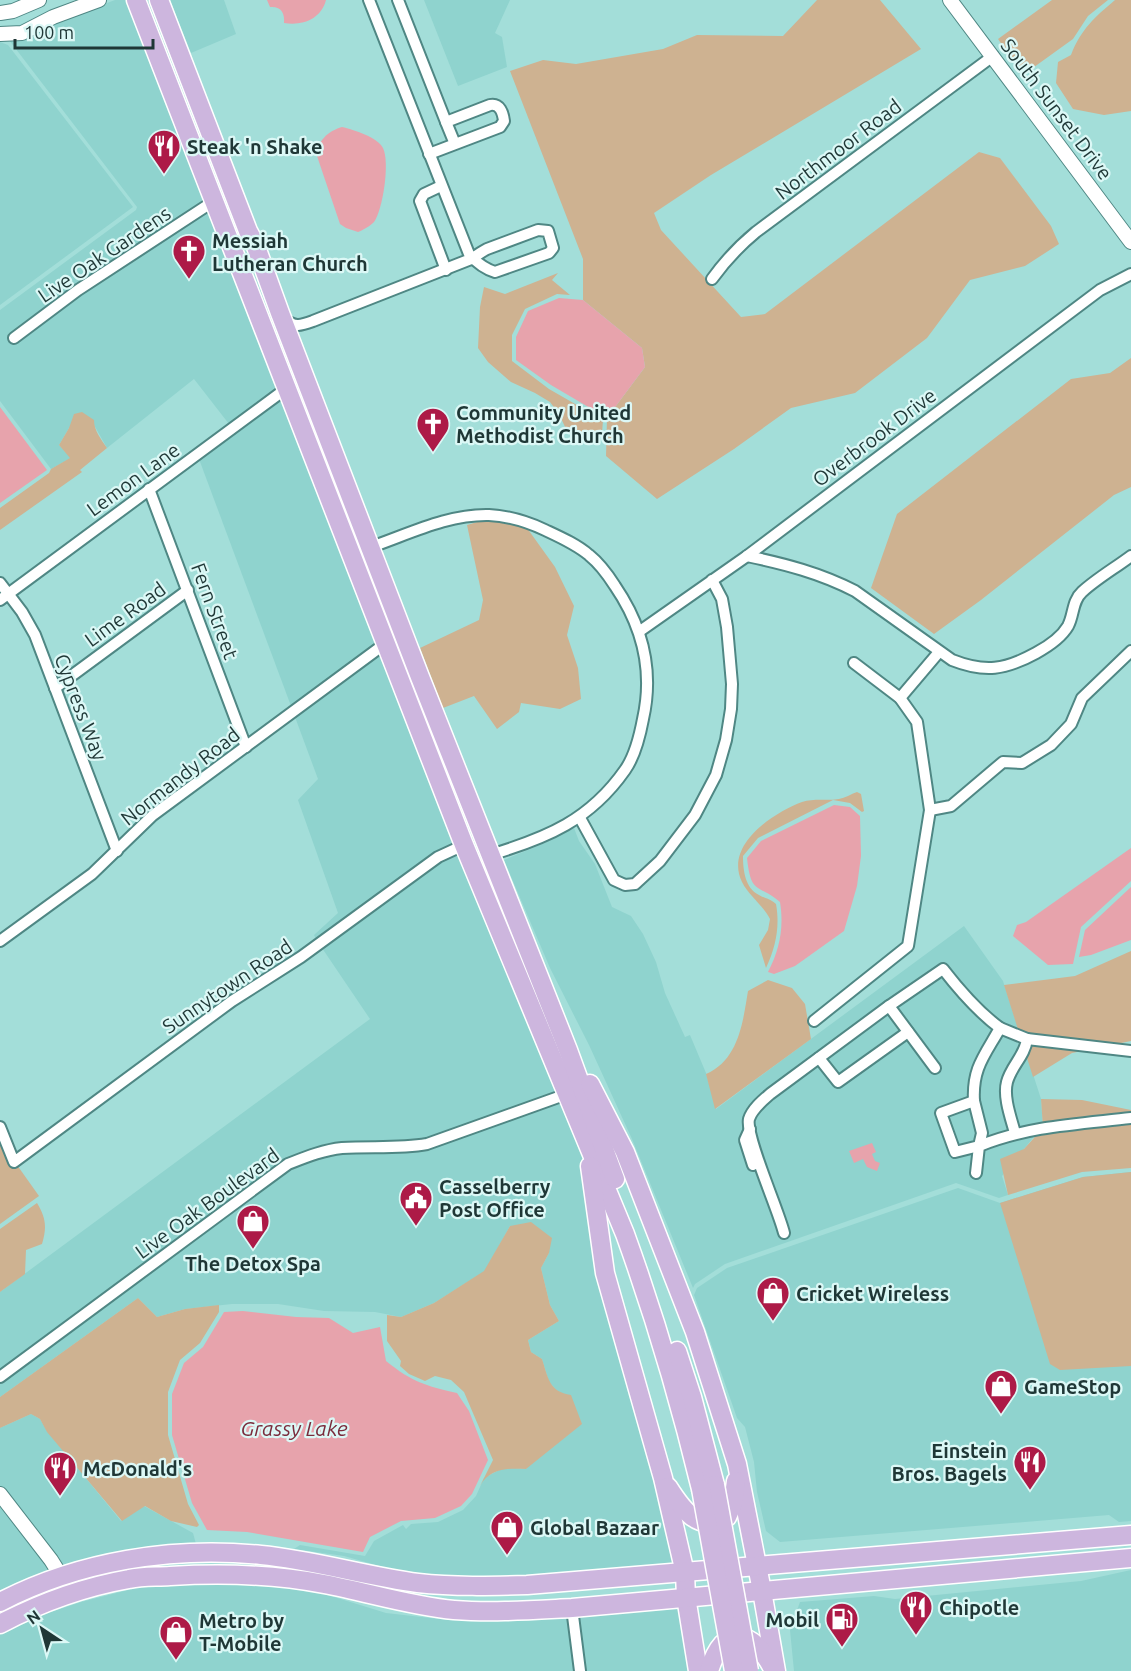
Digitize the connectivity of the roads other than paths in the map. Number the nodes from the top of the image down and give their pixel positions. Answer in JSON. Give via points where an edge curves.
{"nodes":[{"id":1,"x":39,"y":0,"type":"edge"},
{"id":2,"x":99,"y":0,"type":"edge"},
{"id":3,"x":136,"y":0,"type":"edge"},
{"id":4,"x":159,"y":0,"type":"edge"},
{"id":5,"x":369,"y":0,"type":"edge"},
{"id":6,"x":398,"y":0,"type":"edge"},
{"id":7,"x":950,"y":0,"type":"edge"},
{"id":8,"x":26,"y":7,"type":"junction"},
{"id":9,"x":0,"y":13,"type":"edge"},
{"id":10,"x":22,"y":33,"type":"junction"},
{"id":11,"x":0,"y":34,"type":"edge"},
{"id":12,"x":993,"y":56,"type":"junction"},
{"id":13,"x":446,"y":122,"type":"junction"},
{"id":14,"x":455,"y":144,"type":"junction"},
{"id":15,"x":429,"y":154,"type":"junction"},
{"id":16,"x":441,"y":186,"type":"junction"},
{"id":17,"x":214,"y":201,"type":"junction"},
{"id":18,"x":248,"y":231,"type":"junction"},
{"id":19,"x":1131,"y":242,"type":"edge"},
{"id":20,"x":473,"y":258,"type":"junction"},
{"id":21,"x":446,"y":270,"type":"junction"},
{"id":22,"x":1131,"y":274,"type":"edge"},
{"id":23,"x":712,"y":279,"type":"dead end"},
{"id":24,"x":248,"y":291,"type":"junction"},
{"id":25,"x":280,"y":313,"type":"junction"},
{"id":26,"x":14,"y":338,"type":"dead end"},
{"id":27,"x":300,"y":366,"type":"junction"},
{"id":28,"x":287,"y":388,"type":"junction"},
{"id":29,"x":341,"y":469,"type":"junction"},
{"id":30,"x":149,"y":489,"type":"junction"},
{"id":31,"x":339,"y":522,"type":"junction"},
{"id":32,"x":371,"y":547,"type":"junction"},
{"id":33,"x":747,"y":556,"type":"junction"},
{"id":34,"x":1131,"y":556,"type":"edge"},
{"id":35,"x":712,"y":580,"type":"junction"},
{"id":36,"x":0,"y":583,"type":"edge"},
{"id":37,"x":188,"y":591,"type":"junction"},
{"id":38,"x":4,"y":597,"type":"edge"},
{"id":39,"x":640,"y":631,"type":"junction"},
{"id":40,"x":386,"y":643,"type":"junction"},
{"id":41,"x":1131,"y":651,"type":"edge"},
{"id":42,"x":939,"y":652,"type":"junction"},
{"id":43,"x":854,"y":663,"type":"dead end"},
{"id":44,"x":420,"y":676,"type":"junction"},
{"id":45,"x":55,"y":688,"type":"junction"},
{"id":46,"x":900,"y":698,"type":"junction"},
{"id":47,"x":246,"y":747,"type":"junction"},
{"id":48,"x":930,"y":810,"type":"junction"},
{"id":49,"x":580,"y":818,"type":"junction"},
{"id":50,"x":464,"y":845,"type":"junction"},
{"id":51,"x":117,"y":851,"type":"junction"},
{"id":52,"x":490,"y":855,"type":"junction"},
{"id":53,"x":499,"y":877,"type":"junction"},
{"id":54,"x":0,"y":942,"type":"edge"},
{"id":55,"x":889,"y":1006,"type":"junction"},
{"id":56,"x":814,"y":1021,"type":"dead end"},
{"id":57,"x":1000,"y":1028,"type":"junction"},
{"id":58,"x":908,"y":1032,"type":"junction"},
{"id":59,"x":1027,"y":1039,"type":"junction"},
{"id":60,"x":568,"y":1050,"type":"junction"},
{"id":61,"x":1131,"y":1051,"type":"edge"},
{"id":62,"x":819,"y":1058,"type":"junction"},
{"id":63,"x":935,"y":1068,"type":"dead end"},
{"id":64,"x":567,"y":1094,"type":"junction"},
{"id":65,"x":974,"y":1101,"type":"junction"},
{"id":66,"x":1131,"y":1118,"type":"edge"},
{"id":67,"x":0,"y":1127,"type":"edge"},
{"id":68,"x":1015,"y":1133,"type":"junction"},
{"id":69,"x":588,"y":1143,"type":"junction"},
{"id":70,"x":979,"y":1146,"type":"junction"},
{"id":71,"x":976,"y":1173,"type":"dead end"},
{"id":72,"x":784,"y":1233,"type":"dead end"},
{"id":73,"x":0,"y":1377,"type":"edge"},
{"id":74,"x":737,"y":1466,"type":"junction"},
{"id":75,"x":663,"y":1478,"type":"junction"},
{"id":76,"x":708,"y":1487,"type":"junction"},
{"id":77,"x":0,"y":1494,"type":"edge"},
{"id":78,"x":1131,"y":1535,"type":"edge"},
{"id":79,"x":1102,"y":1538,"type":"junction"},
{"id":80,"x":1131,"y":1558,"type":"edge"},
{"id":81,"x":1104,"y":1560,"type":"junction"},
{"id":82,"x":326,"y":1565,"type":"junction"},
{"id":83,"x":758,"y":1567,"type":"junction"},
{"id":84,"x":685,"y":1573,"type":"junction"},
{"id":85,"x":62,"y":1577,"type":"junction"},
{"id":86,"x":323,"y":1584,"type":"junction"},
{"id":87,"x":762,"y":1591,"type":"junction"},
{"id":88,"x":70,"y":1594,"type":"junction"},
{"id":89,"x":686,"y":1597,"type":"junction"},
{"id":90,"x":0,"y":1602,"type":"edge"},
{"id":91,"x":572,"y":1608,"type":"junction"},
{"id":92,"x":0,"y":1624,"type":"edge"},
{"id":93,"x":743,"y":1636,"type":"junction"},
{"id":94,"x":580,"y":1671,"type":"edge"},
{"id":95,"x":698,"y":1671,"type":"edge"},
{"id":96,"x":709,"y":1671,"type":"edge"},
{"id":97,"x":734,"y":1671,"type":"edge"},
{"id":98,"x":749,"y":1671,"type":"edge"},
{"id":99,"x":775,"y":1671,"type":"edge"}],
"edges":[{"from":1,"to":8,"type":"street"},
{"from":2,"to":10,"type":"street"},
{"from":3,"to":17,"type":"main road"},
{"from":4,"to":18,"type":"main road"},
{"from":5,"to":15,"type":"street"},
{"from":6,"to":13,"type":"street"},
{"from":7,"to":12,"type":"street","name":"South Sunset Drive"},
{"from":8,"to":9,"type":"street"},
{"from":8,"to":10,"type":"street","via":[[20,20]]},
{"from":10,"to":11,"type":"street"},
{"from":12,"to":19,"type":"street","name":"South Sunset Drive"},
{"from":12,"to":23,"type":"street","name":"Northmoor Road","via":[[756,232]]},
{"from":13,"to":14,"type":"street"},
{"from":13,"to":14,"type":"street","via":[[490,105],[500,109],[502,125]]},
{"from":14,"to":15,"type":"street"},
{"from":15,"to":16,"type":"street"},
{"from":16,"to":20,"type":"street"},
{"from":16,"to":21,"type":"street","via":[[424,194],[420,201]]},
{"from":17,"to":18,"type":"main road"},
{"from":17,"to":24,"type":"main road"},
{"from":17,"to":26,"type":"street","name":"Live Oak Gardens","via":[[78,290]]},
{"from":18,"to":25,"type":"main road"},
{"from":20,"to":20,"type":"street","via":[[538,230],[547,230],[553,245],[549,253],[498,271]]},
{"from":20,"to":21,"type":"street"},
{"from":21,"to":25,"type":"street","via":[[297,326]]},
{"from":22,"to":33,"type":"street","name":"Overbrook Drive","via":[[1100,290]]},
{"from":24,"to":27,"type":"main road","via":[[265,309],[284,357],[290,364]]},
{"from":24,"to":28,"type":"main road"},
{"from":25,"to":27,"type":"main road"},
{"from":27,"to":29,"type":"main road"},
{"from":28,"to":29,"type":"main road","via":[[300,397],[320,444]]},
{"from":28,"to":30,"type":"street","name":"Lemon Lane"},
{"from":28,"to":31,"type":"main road"},
{"from":29,"to":32,"type":"main road"},
{"from":30,"to":37,"type":"street","name":"Fern Street"},
{"from":30,"to":38,"type":"street","name":"Lemon Lane"},
{"from":31,"to":32,"type":"main road"},
{"from":31,"to":40,"type":"main road"},
{"from":32,"to":39,"type":"street","via":[[469,516],[496,516],[527,523],[590,555],[609,576]]},
{"from":32,"to":44,"type":"main road"},
{"from":33,"to":35,"type":"street","name":"Overbrook Drive"},
{"from":33,"to":42,"type":"street","via":[[839,582]]},
{"from":34,"to":42,"type":"street","via":[[1081,593],[1061,635],[1016,664],[994,668],[967,666]]},
{"from":35,"to":39,"type":"street","name":"Overbrook Drive"},
{"from":35,"to":49,"type":"street","via":[[722,598],[727,627],[731,709],[716,775],[695,815],[660,861],[635,884],[625,885],[614,880]]},
{"from":36,"to":38,"type":"street","name":"Cypress Way"},
{"from":37,"to":45,"type":"street","name":"Lime Road"},
{"from":37,"to":47,"type":"street","name":"Fern Street"},
{"from":38,"to":45,"type":"street","name":"Cypress Way","via":[[22,612],[35,635]]},
{"from":39,"to":49,"type":"street","via":[[647,700],[640,732],[627,768],[604,797]]},
{"from":40,"to":44,"type":"main road"},
{"from":40,"to":47,"type":"street","name":"Normandy Road"},
{"from":40,"to":50,"type":"main road"},
{"from":41,"to":48,"type":"street","via":[[1082,698],[1071,724],[1052,745],[1022,763],[1003,762],[951,806]]},
{"from":42,"to":46,"type":"street"},
{"from":43,"to":46,"type":"street"},
{"from":44,"to":52,"type":"main road"},
{"from":45,"to":51,"type":"street","name":"Cypress Way"},
{"from":46,"to":48,"type":"street","via":[[917,722]]},
{"from":47,"to":51,"type":"street","name":"Normandy Road","via":[[153,815]]},
{"from":48,"to":56,"type":"street","via":[[908,946]]},
{"from":49,"to":52,"type":"street","via":[[548,835]]},
{"from":50,"to":53,"type":"main road","via":[[480,855]]},
{"from":50,"to":64,"type":"main road"},
{"from":50,"to":67,"type":"street","name":"Sunnytown Road","via":[[438,857],[301,957],[232,1001],[14,1162]]},
{"from":51,"to":54,"type":"street","name":"Normandy Road"},
{"from":52,"to":53,"type":"main road"},
{"from":53,"to":60,"type":"main road"},
{"from":55,"to":57,"type":"street","via":[[943,969],[964,996]]},
{"from":55,"to":58,"type":"street"},
{"from":55,"to":62,"type":"street"},
{"from":57,"to":59,"type":"street"},
{"from":57,"to":65,"type":"street","via":[[977,1069]]},
{"from":58,"to":62,"type":"street","via":[[838,1082]]},
{"from":58,"to":63,"type":"street"},
{"from":59,"to":61,"type":"street"},
{"from":59,"to":68,"type":"street","via":[[1006,1083]]},
{"from":60,"to":74,"type":"main road","via":[[597,1095],[629,1162],[695,1332]]},
{"from":60,"to":76,"type":"main road","via":[[692,1396]]},
{"from":62,"to":72,"type":"street","via":[[770,1094],[749,1118],[745,1140],[754,1150],[764,1152],[764,1177]]},
{"from":64,"to":69,"type":"main road"},
{"from":64,"to":73,"type":"street","name":"Live Oak Boulevard","via":[[427,1144],[342,1148],[288,1164]]},
{"from":65,"to":70,"type":"street","via":[[982,1133]]},
{"from":65,"to":70,"type":"street","via":[[941,1113],[955,1152]]},
{"from":66,"to":68,"type":"street"},
{"from":68,"to":70,"type":"street"},
{"from":69,"to":75,"type":"main road","via":[[605,1272]]},
{"from":69,"to":76,"type":"main road","via":[[646,1293]]},
{"from":70,"to":71,"type":"street"},
{"from":74,"to":75,"type":"main road","via":[[733,1503],[727,1517],[713,1523],[699,1521],[689,1514]]},
{"from":74,"to":83,"type":"main road"},
{"from":75,"to":84,"type":"main road"},
{"from":76,"to":93,"type":"main road","bridge":true},
{"from":76,"to":97,"type":"main road","bridge":true},
{"from":77,"to":85,"type":"street"},
{"from":78,"to":79,"type":"main road"},
{"from":79,"to":81,"type":"street"},
{"from":79,"to":83,"type":"main road"},
{"from":80,"to":81,"type":"main road"},
{"from":81,"to":87,"type":"main road"},
{"from":82,"to":84,"type":"main road","via":[[417,1582],[474,1586]]},
{"from":82,"to":85,"type":"main road","via":[[261,1554],[206,1553],[148,1556]]},
{"from":82,"to":86,"type":"street"},
{"from":83,"to":84,"type":"main road"},
{"from":83,"to":87,"type":"main road"},
{"from":84,"to":89,"type":"main road"},
{"from":85,"to":88,"type":"street"},
{"from":85,"to":90,"type":"main road"},
{"from":86,"to":88,"type":"main road","via":[[260,1575],[205,1574],[131,1578]]},
{"from":86,"to":91,"type":"main road","via":[[453,1610]]},
{"from":87,"to":89,"type":"main road"},
{"from":87,"to":99,"type":"main road"},
{"from":88,"to":92,"type":"main road"},
{"from":89,"to":91,"type":"main road"},
{"from":89,"to":95,"type":"main road"},
{"from":91,"to":94,"type":"street"},
{"from":93,"to":96,"type":"main road","via":[[723,1644]]},
{"from":93,"to":98,"type":"main road","bridge":true},
{"from":93,"to":99,"type":"main road","via":[[757,1645]]}]}
